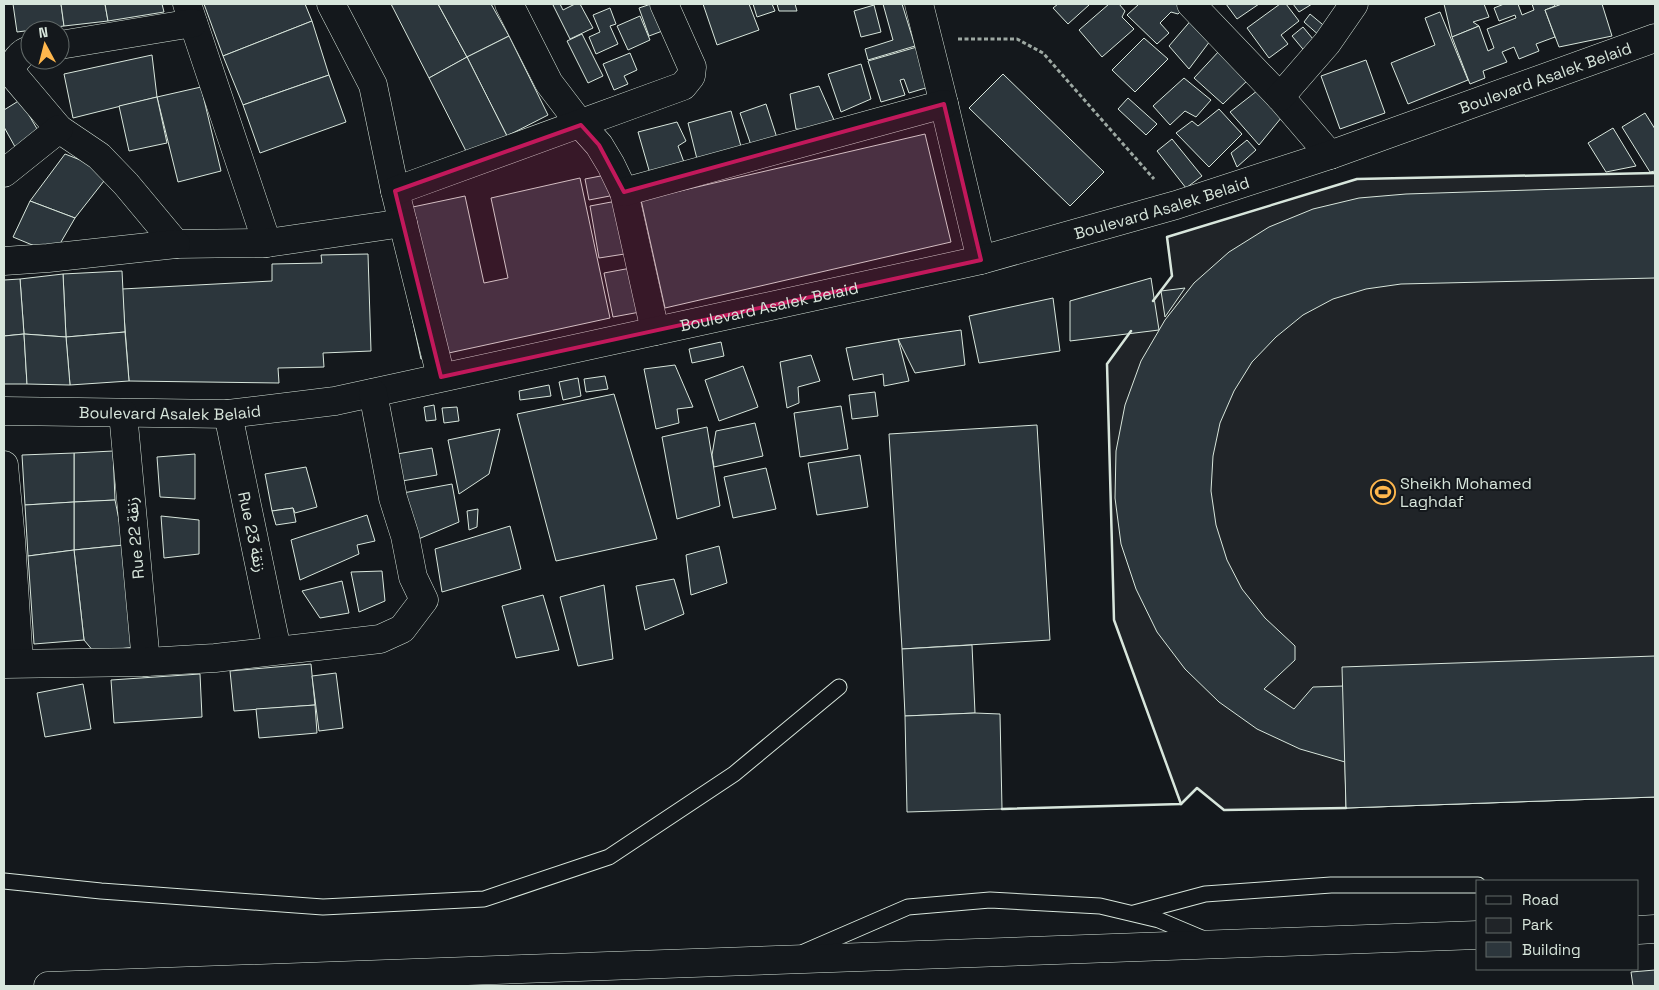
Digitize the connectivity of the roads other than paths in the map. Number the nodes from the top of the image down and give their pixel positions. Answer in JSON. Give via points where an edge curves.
{"nodes":[{"id":1,"x":331,"y":4,"type":"edge"},
{"id":2,"x":509,"y":4,"type":"edge"},
{"id":3,"x":664,"y":4,"type":"edge"},
{"id":4,"x":918,"y":4,"type":"edge"},
{"id":5,"x":1191,"y":4,"type":"edge"},
{"id":6,"x":1354,"y":4,"type":"edge"},
{"id":7,"x":190,"y":13,"type":"edge"},
{"id":8,"x":1655,"y":38,"type":"edge"},
{"id":9,"x":70,"y":43,"type":"edge"},
{"id":10,"x":20,"y":56,"type":"edge"},
{"id":11,"x":7,"y":66,"type":"edge"},
{"id":12,"x":1280,"y":97,"type":"junction"},
{"id":13,"x":944,"y":104,"type":"junction"},
{"id":14,"x":581,"y":125,"type":"junction"},
{"id":15,"x":59,"y":129,"type":"junction"},
{"id":16,"x":1330,"y":155,"type":"junction"},
{"id":17,"x":4,"y":173,"type":"edge"},
{"id":18,"x":395,"y":192,"type":"junction"},
{"id":19,"x":624,"y":192,"type":"junction"},
{"id":20,"x":403,"y":224,"type":"junction"},
{"id":21,"x":267,"y":243,"type":"junction"},
{"id":22,"x":176,"y":244,"type":"junction"},
{"id":23,"x":981,"y":260,"type":"junction"},
{"id":24,"x":4,"y":261,"type":"edge"},
{"id":25,"x":655,"y":330,"type":"junction"},
{"id":26,"x":441,"y":377,"type":"junction"},
{"id":27,"x":373,"y":393,"type":"junction"},
{"id":28,"x":4,"y":411,"type":"edge"},
{"id":29,"x":124,"y":413,"type":"junction"},
{"id":30,"x":228,"y":414,"type":"junction"},
{"id":31,"x":4,"y":465,"type":"edge"},
{"id":32,"x":277,"y":650,"type":"junction"},
{"id":33,"x":146,"y":662,"type":"junction"},
{"id":34,"x":11,"y":664,"type":"edge"},
{"id":35,"x":839,"y":687,"type":"dead end"},
{"id":36,"x":4,"y":882,"type":"edge"},
{"id":37,"x":1476,"y":885,"type":"edge"},
{"id":38,"x":1130,"y":914,"type":"junction"},
{"id":39,"x":1655,"y":929,"type":"edge"},
{"id":40,"x":1639,"y":930,"type":"edge"},
{"id":41,"x":1476,"y":935,"type":"edge"},
{"id":42,"x":1217,"y":945,"type":"junction"},
{"id":43,"x":787,"y":960,"type":"junction"},
{"id":44,"x":48,"y":986,"type":"edge"}],
"edges":[{"from":1,"to":18,"type":"street","via":[[373,85]]},
{"from":2,"to":14,"type":"street","via":[[549,83]]},
{"from":3,"to":14,"type":"street","via":[[692,67],[691,76],[683,86]]},
{"from":4,"to":13,"type":"street"},
{"from":5,"to":12,"type":"street"},
{"from":6,"to":12,"type":"street","via":[[1327,43]]},
{"from":7,"to":9,"type":"street"},
{"from":7,"to":21,"type":"street"},
{"from":8,"to":16,"type":"street","name":"Boulevard Asalek Belaid"},
{"from":10,"to":11,"type":"street"},
{"from":11,"to":15,"type":"street"},
{"from":12,"to":16,"type":"street"},
{"from":13,"to":19,"type":"street"},
{"from":13,"to":23,"type":"street"},
{"from":14,"to":18,"type":"street"},
{"from":14,"to":19,"type":"street","via":[[612,165]]},
{"from":15,"to":17,"type":"street"},
{"from":15,"to":22,"type":"street","via":[[99,156]]},
{"from":16,"to":23,"type":"street","name":"Boulevard Asalek Belaid","via":[[1176,205]]},
{"from":18,"to":20,"type":"street"},
{"from":19,"to":25,"type":"street"},
{"from":20,"to":21,"type":"street"},
{"from":20,"to":26,"type":"street"},
{"from":21,"to":22,"type":"street"},
{"from":22,"to":24,"type":"street"},
{"from":23,"to":25,"type":"street","name":"Boulevard Asalek Belaid"},
{"from":25,"to":26,"type":"street","name":"Boulevard Asalek Belaid"},
{"from":26,"to":27,"type":"street","name":"Boulevard Asalek Belaid"},
{"from":27,"to":30,"type":"street","name":"Boulevard Asalek Belaid"},
{"from":27,"to":32,"type":"street","via":[[393,498],[413,577],[424,600],[402,629],[380,639]]},
{"from":28,"to":29,"type":"street","name":"Boulevard Asalek Belaid"},
{"from":29,"to":30,"type":"street","name":"Boulevard Asalek Belaid"},
{"from":29,"to":33,"type":"street","name":"Rue 22 زنقة"},
{"from":30,"to":32,"type":"street","name":"Rue 23 زنقة"},
{"from":31,"to":34,"type":"street","via":[[11,540]]},
{"from":32,"to":33,"type":"street"},
{"from":33,"to":34,"type":"street"},
{"from":35,"to":36,"type":"lane","via":[[734,774],[609,857],[484,899],[324,906]]},
{"from":37,"to":38,"type":"lane","via":[[1331,885],[1206,894]]},
{"from":38,"to":42,"type":"lane","via":[[1159,920]]},
{"from":38,"to":43,"type":"lane","via":[[1100,906],[990,900],[908,907]]},
{"from":39,"to":40,"type":"street"},
{"from":41,"to":42,"type":"street"},
{"from":42,"to":43,"type":"street"},
{"from":43,"to":44,"type":"street"}]}
